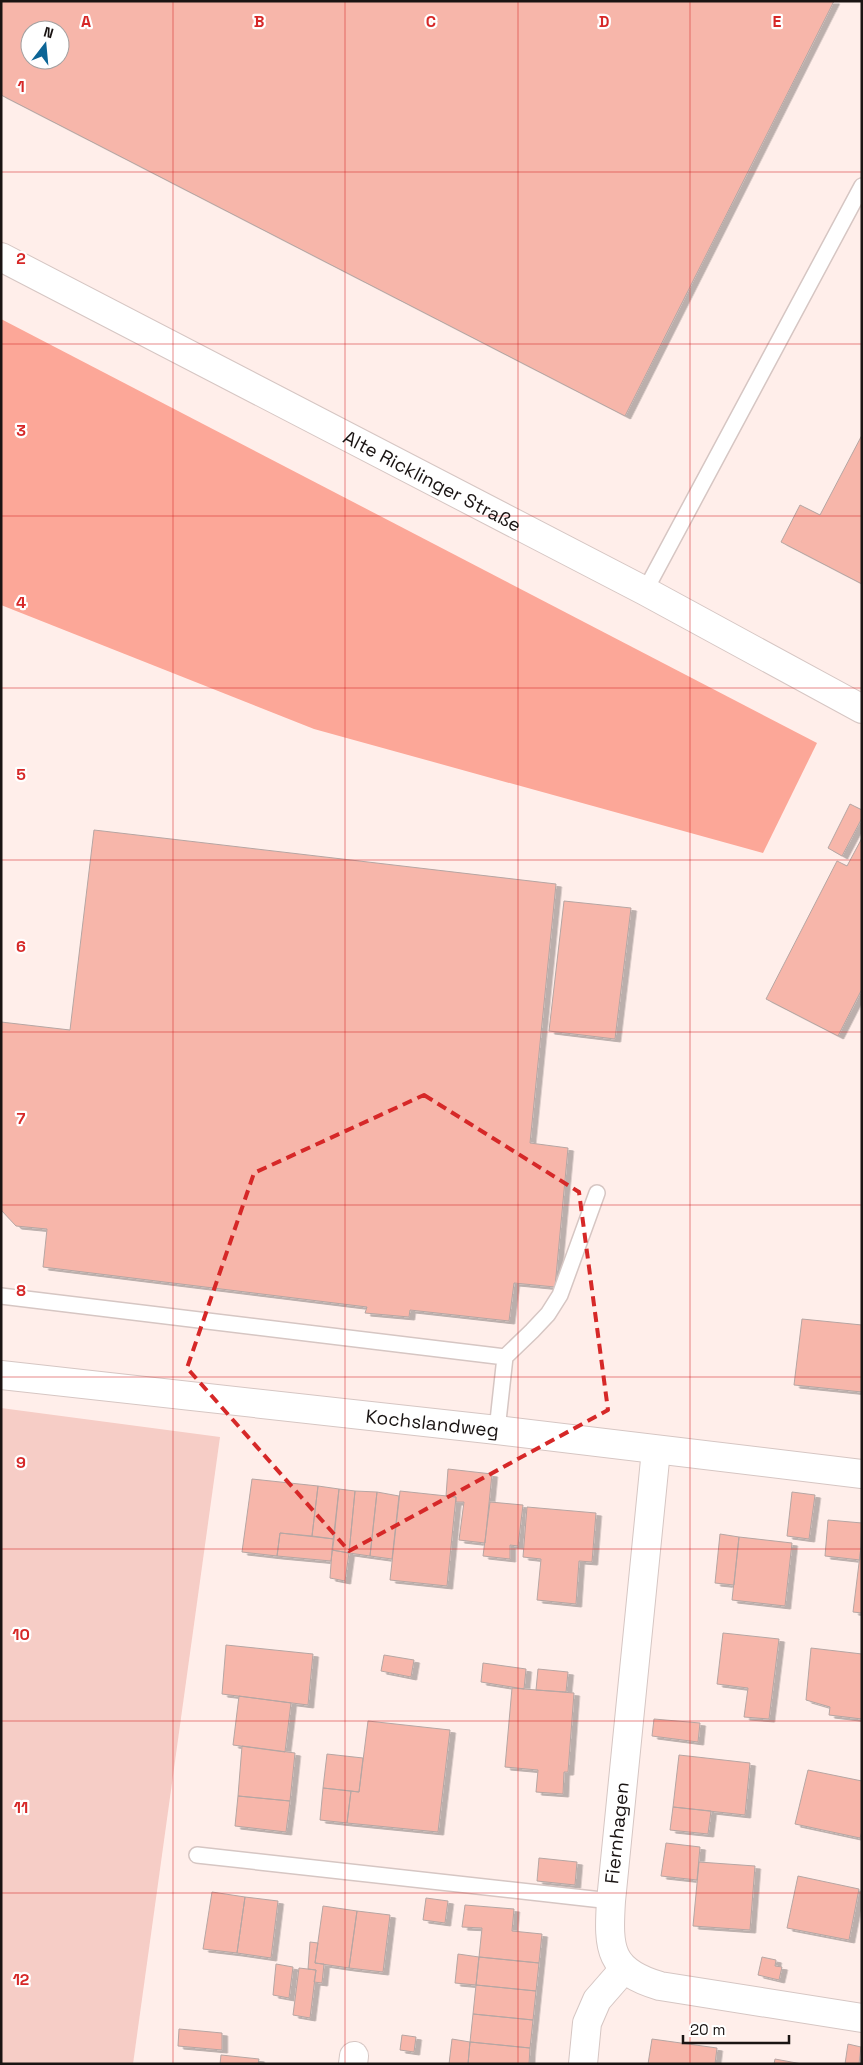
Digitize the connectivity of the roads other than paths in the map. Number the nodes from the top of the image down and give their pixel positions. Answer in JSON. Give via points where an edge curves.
{"nodes":[{"id":1,"x":862,"y":186,"type":"edge"},
{"id":2,"x":1,"y":257,"type":"edge"},
{"id":3,"x":645,"y":591,"type":"junction"},
{"id":4,"x":862,"y":708,"type":"edge"},
{"id":5,"x":597,"y":1193,"type":"dead end"},
{"id":6,"x":1,"y":1296,"type":"edge"},
{"id":7,"x":505,"y":1357,"type":"junction"},
{"id":8,"x":1,"y":1375,"type":"edge"},
{"id":9,"x":497,"y":1430,"type":"junction"},
{"id":10,"x":656,"y":1450,"type":"junction"},
{"id":11,"x":862,"y":1474,"type":"edge"},
{"id":12,"x":197,"y":1856,"type":"dead end"},
{"id":13,"x":611,"y":1901,"type":"junction"},
{"id":14,"x":624,"y":1969,"type":"junction"},
{"id":15,"x":862,"y":2018,"type":"edge"},
{"id":16,"x":582,"y":2064,"type":"edge"}],
"edges":[{"from":1,"to":3,"type":"lane"},
{"from":2,"to":3,"type":"street","name":"Alte Ricklinger Straße"},
{"from":3,"to":4,"type":"street","name":"Alte Ricklinger Straße"},
{"from":5,"to":7,"type":"lane","via":[[560,1294],[537,1325]]},
{"from":6,"to":7,"type":"lane"},
{"from":7,"to":9,"type":"lane"},
{"from":8,"to":9,"type":"street","name":"Kochslandweg"},
{"from":9,"to":10,"type":"street","name":"Kochslandweg"},
{"from":10,"to":11,"type":"street","name":"Kochslandweg"},
{"from":10,"to":13,"type":"street","name":"Fiernhagen"},
{"from":12,"to":13,"type":"lane"},
{"from":13,"to":14,"type":"street","name":"Fiernhagen","via":[[610,1941]]},
{"from":14,"to":15,"type":"street","via":[[640,1980],[660,1986]]},
{"from":14,"to":16,"type":"street","via":[[597,2000],[587,2023]]}]}
